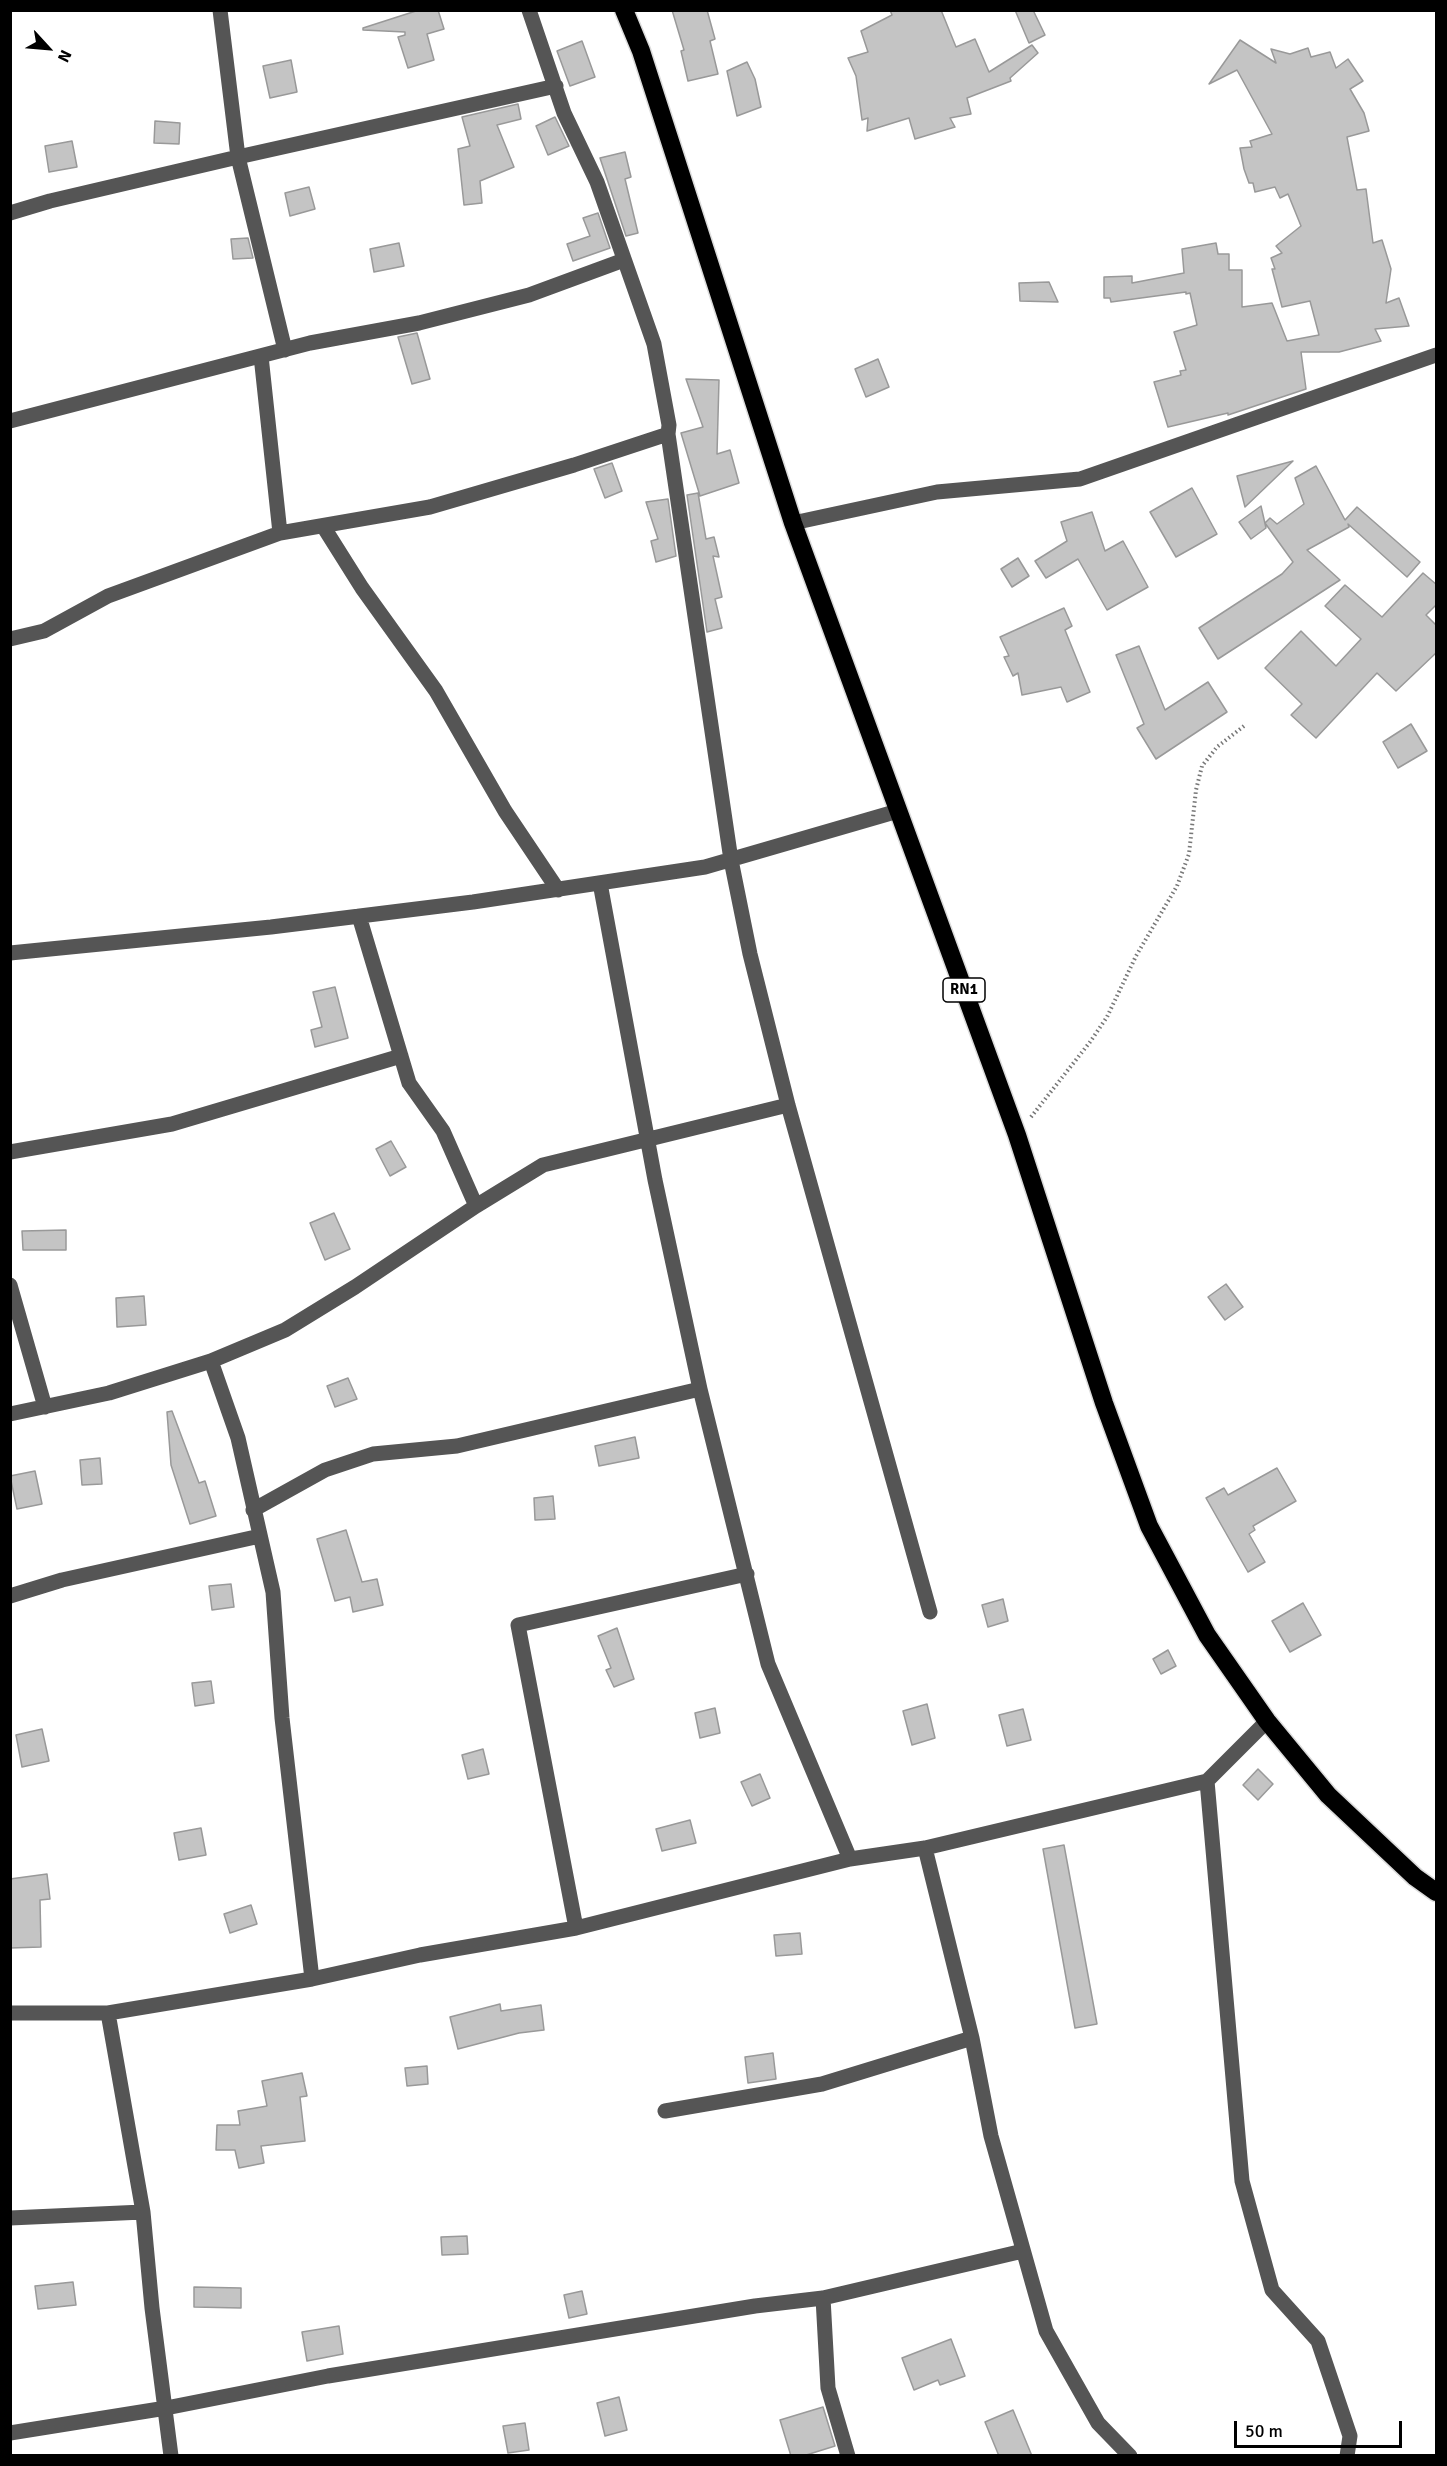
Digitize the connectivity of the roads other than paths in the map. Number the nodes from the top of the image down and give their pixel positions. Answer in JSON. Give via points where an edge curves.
{"nodes":[{"id":1,"x":220,"y":10,"type":"edge"},
{"id":2,"x":529,"y":10,"type":"edge"},
{"id":3,"x":624,"y":10,"type":"edge"},
{"id":4,"x":556,"y":86,"type":"junction"},
{"id":5,"x":238,"y":157,"type":"junction"},
{"id":6,"x":10,"y":213,"type":"edge"},
{"id":7,"x":624,"y":261,"type":"junction"},
{"id":8,"x":285,"y":350,"type":"junction"},
{"id":9,"x":1437,"y":355,"type":"edge"},
{"id":10,"x":261,"y":356,"type":"junction"},
{"id":11,"x":10,"y":421,"type":"edge"},
{"id":12,"x":668,"y":434,"type":"junction"},
{"id":13,"x":793,"y":523,"type":"junction"},
{"id":14,"x":322,"y":525,"type":"junction"},
{"id":15,"x":280,"y":532,"type":"junction"},
{"id":16,"x":10,"y":639,"type":"edge"},
{"id":17,"x":898,"y":811,"type":"junction"},
{"id":18,"x":731,"y":860,"type":"junction"},
{"id":19,"x":600,"y":883,"type":"junction"},
{"id":20,"x":558,"y":890,"type":"junction"},
{"id":21,"x":359,"y":916,"type":"junction"},
{"id":22,"x":10,"y":953,"type":"edge"},
{"id":23,"x":401,"y":1056,"type":"junction"},
{"id":24,"x":788,"y":1105,"type":"junction"},
{"id":25,"x":647,"y":1138,"type":"junction"},
{"id":26,"x":10,"y":1152,"type":"edge"},
{"id":27,"x":476,"y":1206,"type":"junction"},
{"id":28,"x":10,"y":1285,"type":"edge"},
{"id":29,"x":211,"y":1361,"type":"junction"},
{"id":30,"x":700,"y":1389,"type":"junction"},
{"id":31,"x":45,"y":1407,"type":"junction"},
{"id":32,"x":10,"y":1414,"type":"edge"},
{"id":33,"x":253,"y":1510,"type":"junction"},
{"id":34,"x":260,"y":1536,"type":"junction"},
{"id":35,"x":747,"y":1574,"type":"junction"},
{"id":36,"x":10,"y":1596,"type":"edge"},
{"id":37,"x":930,"y":1612,"type":"dead end"},
{"id":38,"x":1267,"y":1721,"type":"junction"},
{"id":39,"x":1207,"y":1781,"type":"junction"},
{"id":40,"x":925,"y":1848,"type":"junction"},
{"id":41,"x":850,"y":1859,"type":"junction"},
{"id":42,"x":1437,"y":1892,"type":"edge"},
{"id":43,"x":576,"y":1928,"type":"junction"},
{"id":44,"x":312,"y":1979,"type":"junction"},
{"id":45,"x":10,"y":2013,"type":"edge"},
{"id":46,"x":108,"y":2013,"type":"junction"},
{"id":47,"x":972,"y":2037,"type":"junction"},
{"id":48,"x":665,"y":2111,"type":"dead end"},
{"id":49,"x":143,"y":2212,"type":"junction"},
{"id":50,"x":10,"y":2218,"type":"edge"},
{"id":51,"x":1023,"y":2251,"type":"junction"},
{"id":52,"x":823,"y":2298,"type":"junction"},
{"id":53,"x":166,"y":2408,"type":"junction"},
{"id":54,"x":10,"y":2433,"type":"edge"},
{"id":55,"x":171,"y":2456,"type":"edge"},
{"id":56,"x":848,"y":2456,"type":"edge"},
{"id":57,"x":1130,"y":2456,"type":"edge"},
{"id":58,"x":1347,"y":2456,"type":"edge"}],
"edges":[{"from":1,"to":5,"type":"street"},
{"from":2,"to":4,"type":"street"},
{"from":3,"to":13,"type":"highway","number":"RN1","via":[[641,51]]},
{"from":4,"to":5,"type":"street"},
{"from":4,"to":7,"type":"street","via":[[564,113],[597,183]]},
{"from":5,"to":6,"type":"street"},
{"from":5,"to":8,"type":"street"},
{"from":7,"to":8,"type":"street","via":[[529,295],[419,323]]},
{"from":7,"to":12,"type":"street","via":[[654,344]]},
{"from":8,"to":10,"type":"street"},
{"from":9,"to":13,"type":"street","via":[[1080,479],[938,492]]},
{"from":10,"to":11,"type":"street"},
{"from":10,"to":15,"type":"street"},
{"from":12,"to":14,"type":"street","via":[[430,507]]},
{"from":12,"to":18,"type":"street"},
{"from":13,"to":17,"type":"highway","number":"RN1"},
{"from":14,"to":15,"type":"street"},
{"from":14,"to":20,"type":"street","via":[[436,691],[505,811]]},
{"from":15,"to":16,"type":"street","via":[[108,596],[44,631]]},
{"from":17,"to":18,"type":"street"},
{"from":17,"to":38,"type":"highway","number":"RN1","via":[[1017,1135],[1104,1403],[1149,1526],[1207,1635]]},
{"from":18,"to":19,"type":"street"},
{"from":18,"to":24,"type":"street"},
{"from":19,"to":20,"type":"street"},
{"from":19,"to":25,"type":"street"},
{"from":20,"to":21,"type":"street"},
{"from":21,"to":22,"type":"street"},
{"from":21,"to":23,"type":"street"},
{"from":23,"to":26,"type":"street","via":[[172,1124]]},
{"from":23,"to":27,"type":"street","via":[[409,1083],[443,1131]]},
{"from":24,"to":25,"type":"street"},
{"from":24,"to":37,"type":"street"},
{"from":25,"to":27,"type":"street","via":[[543,1165]]},
{"from":25,"to":30,"type":"street"},
{"from":27,"to":29,"type":"street","via":[[285,1330]]},
{"from":28,"to":31,"type":"street"},
{"from":29,"to":31,"type":"street","via":[[109,1394]]},
{"from":29,"to":33,"type":"street","via":[[238,1438]]},
{"from":30,"to":33,"type":"street","via":[[457,1446],[374,1454],[325,1470]]},
{"from":30,"to":35,"type":"street"},
{"from":31,"to":32,"type":"street"},
{"from":33,"to":34,"type":"street"},
{"from":34,"to":36,"type":"street","via":[[62,1580]]},
{"from":34,"to":44,"type":"street","via":[[273,1592],[282,1718]]},
{"from":35,"to":41,"type":"street","via":[[768,1664]]},
{"from":35,"to":43,"type":"street","via":[[518,1625]]},
{"from":38,"to":39,"type":"street"},
{"from":38,"to":42,"type":"highway","number":"RN1","via":[[1328,1795],[1415,1877]]},
{"from":39,"to":40,"type":"street"},
{"from":39,"to":58,"type":"street","via":[[1242,2181],[1272,2290],[1318,2341],[1350,2436]]},
{"from":40,"to":41,"type":"street"},
{"from":40,"to":47,"type":"street"},
{"from":41,"to":43,"type":"street"},
{"from":43,"to":44,"type":"street","via":[[420,1955]]},
{"from":44,"to":46,"type":"street"},
{"from":45,"to":46,"type":"street"},
{"from":46,"to":49,"type":"street"},
{"from":47,"to":48,"type":"street","via":[[822,2084]]},
{"from":47,"to":51,"type":"street","via":[[992,2136]]},
{"from":49,"to":50,"type":"street"},
{"from":49,"to":53,"type":"street"},
{"from":51,"to":52,"type":"street"},
{"from":51,"to":57,"type":"street","via":[[1046,2331],[1098,2423]]},
{"from":52,"to":53,"type":"street","via":[[328,2376]]},
{"from":52,"to":56,"type":"street","via":[[828,2388]]},
{"from":53,"to":54,"type":"street"},
{"from":53,"to":55,"type":"street"}]}
